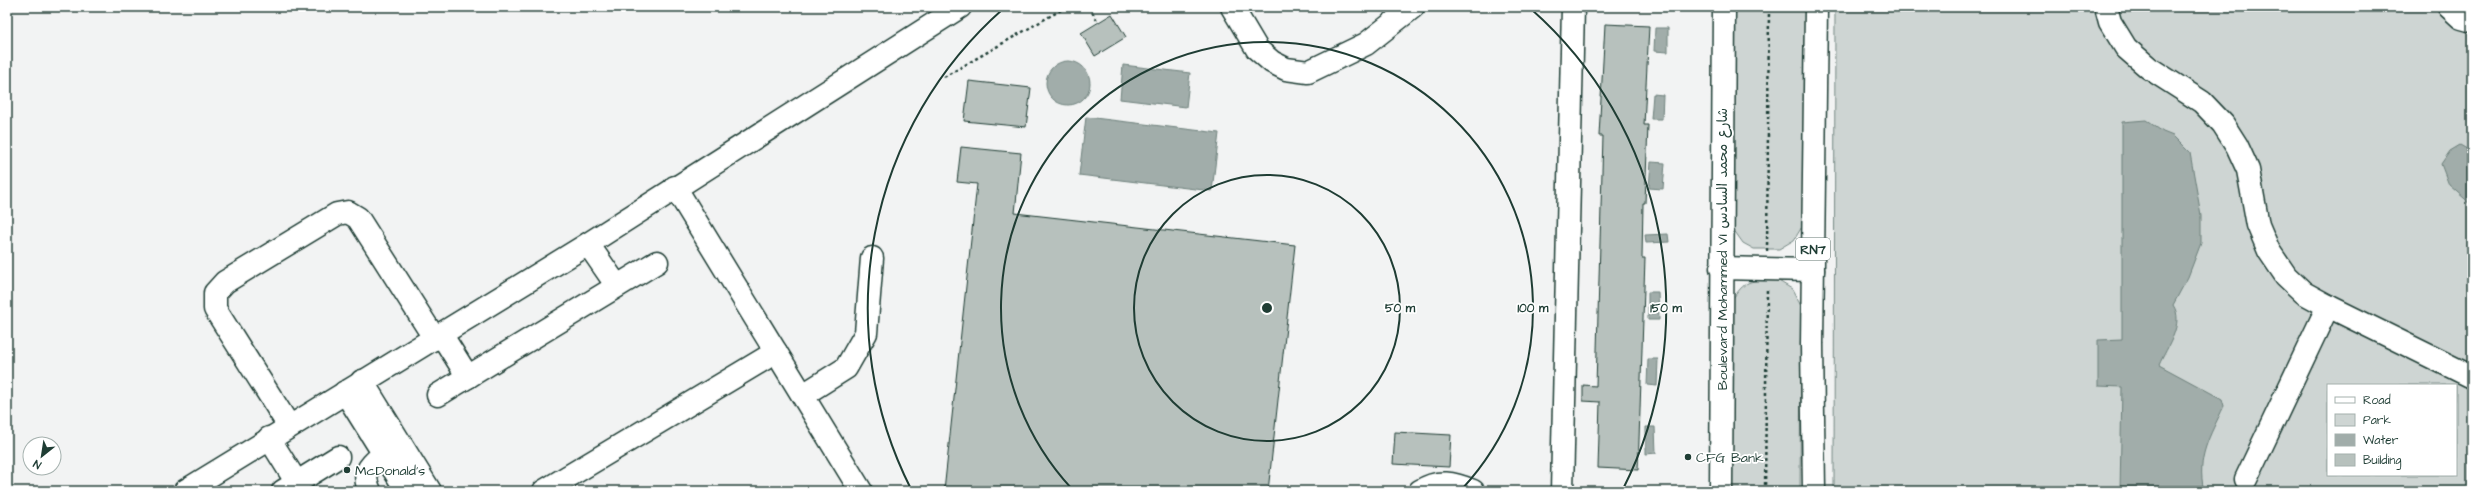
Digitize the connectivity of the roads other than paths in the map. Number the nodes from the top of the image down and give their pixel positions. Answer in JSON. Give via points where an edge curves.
{"nodes":[{"id":1,"x":960,"y":7,"type":"edge"},
{"id":2,"x":1232,"y":7,"type":"edge"},
{"id":3,"x":1413,"y":7,"type":"edge"},
{"id":4,"x":1573,"y":7,"type":"edge"},
{"id":5,"x":1724,"y":7,"type":"edge"},
{"id":6,"x":1816,"y":7,"type":"edge"},
{"id":7,"x":2106,"y":7,"type":"edge"},
{"id":8,"x":2449,"y":7,"type":"edge"},
{"id":9,"x":2472,"y":21,"type":"edge"},
{"id":10,"x":675,"y":187,"type":"junction"},
{"id":11,"x":588,"y":244,"type":"junction"},
{"id":12,"x":872,"y":258,"type":"dead end"},
{"id":13,"x":657,"y":262,"type":"dead end"},
{"id":14,"x":1721,"y":268,"type":"junction"},
{"id":15,"x":1813,"y":270,"type":"junction"},
{"id":16,"x":617,"y":286,"type":"junction"},
{"id":17,"x":2328,"y":306,"type":"junction"},
{"id":18,"x":438,"y":336,"type":"junction"},
{"id":19,"x":776,"y":352,"type":"junction"},
{"id":20,"x":2472,"y":376,"type":"edge"},
{"id":21,"x":468,"y":377,"type":"junction"},
{"id":22,"x":353,"y":386,"type":"junction"},
{"id":23,"x":438,"y":395,"type":"dead end"},
{"id":24,"x":802,"y":395,"type":"junction"},
{"id":25,"x":289,"y":426,"type":"junction"},
{"id":26,"x":269,"y":438,"type":"junction"},
{"id":27,"x":383,"y":454,"type":"junction"},
{"id":28,"x":338,"y":457,"type":"dead end"},
{"id":29,"x":2246,"y":479,"type":"dead end"},
{"id":30,"x":290,"y":487,"type":"edge"},
{"id":31,"x":185,"y":491,"type":"edge"},
{"id":32,"x":370,"y":491,"type":"edge"},
{"id":33,"x":406,"y":491,"type":"edge"},
{"id":34,"x":430,"y":491,"type":"edge"},
{"id":35,"x":544,"y":491,"type":"edge"},
{"id":36,"x":861,"y":491,"type":"edge"},
{"id":37,"x":1420,"y":491,"type":"edge"},
{"id":38,"x":1473,"y":491,"type":"edge"},
{"id":39,"x":1562,"y":491,"type":"edge"},
{"id":40,"x":1721,"y":491,"type":"edge"},
{"id":41,"x":1814,"y":491,"type":"edge"}],
"edges":[{"from":1,"to":10,"type":"street"},
{"from":2,"to":3,"type":"street","via":[[1257,49],[1272,62],[1286,69],[1308,72],[1366,44]]},
{"from":4,"to":39,"type":"street"},
{"from":5,"to":14,"type":"street","name":"Boulevard Mohammed VI شارع محمد السادس"},
{"from":6,"to":15,"type":"street","number":"RN7"},
{"from":7,"to":17,"type":"street","via":[[2110,22],[2126,48],[2149,68],[2202,102],[2223,124],[2248,170],[2258,225],[2269,251],[2286,276],[2304,293]]},
{"from":8,"to":9,"type":"street","via":[[2461,18]]},
{"from":10,"to":11,"type":"street"},
{"from":10,"to":19,"type":"street"},
{"from":11,"to":16,"type":"street"},
{"from":11,"to":18,"type":"street"},
{"from":12,"to":24,"type":"street","via":[[866,333],[846,368]]},
{"from":13,"to":16,"type":"street"},
{"from":14,"to":15,"type":"street"},
{"from":14,"to":40,"type":"street","name":"Boulevard Mohammed VI شارع محمد السادس"},
{"from":15,"to":41,"type":"street","number":"RN7"},
{"from":16,"to":21,"type":"street"},
{"from":17,"to":20,"type":"street"},
{"from":17,"to":29,"type":"street"},
{"from":18,"to":21,"type":"street"},
{"from":18,"to":22,"type":"street"},
{"from":18,"to":25,"type":"street","via":[[358,218],[348,212],[337,214],[225,282],[215,293],[215,309]]},
{"from":19,"to":24,"type":"street"},
{"from":19,"to":35,"type":"street"},
{"from":21,"to":23,"type":"street"},
{"from":22,"to":25,"type":"street"},
{"from":22,"to":27,"type":"street"},
{"from":22,"to":34,"type":"street"},
{"from":24,"to":36,"type":"street"},
{"from":25,"to":26,"type":"street"},
{"from":26,"to":30,"type":"street"},
{"from":26,"to":31,"type":"street"},
{"from":27,"to":32,"type":"street","via":[[367,471],[365,480]]},
{"from":27,"to":33,"type":"street"},
{"from":28,"to":30,"type":"street"},
{"from":37,"to":38,"type":"street","via":[[1431,484],[1458,484]]}]}
